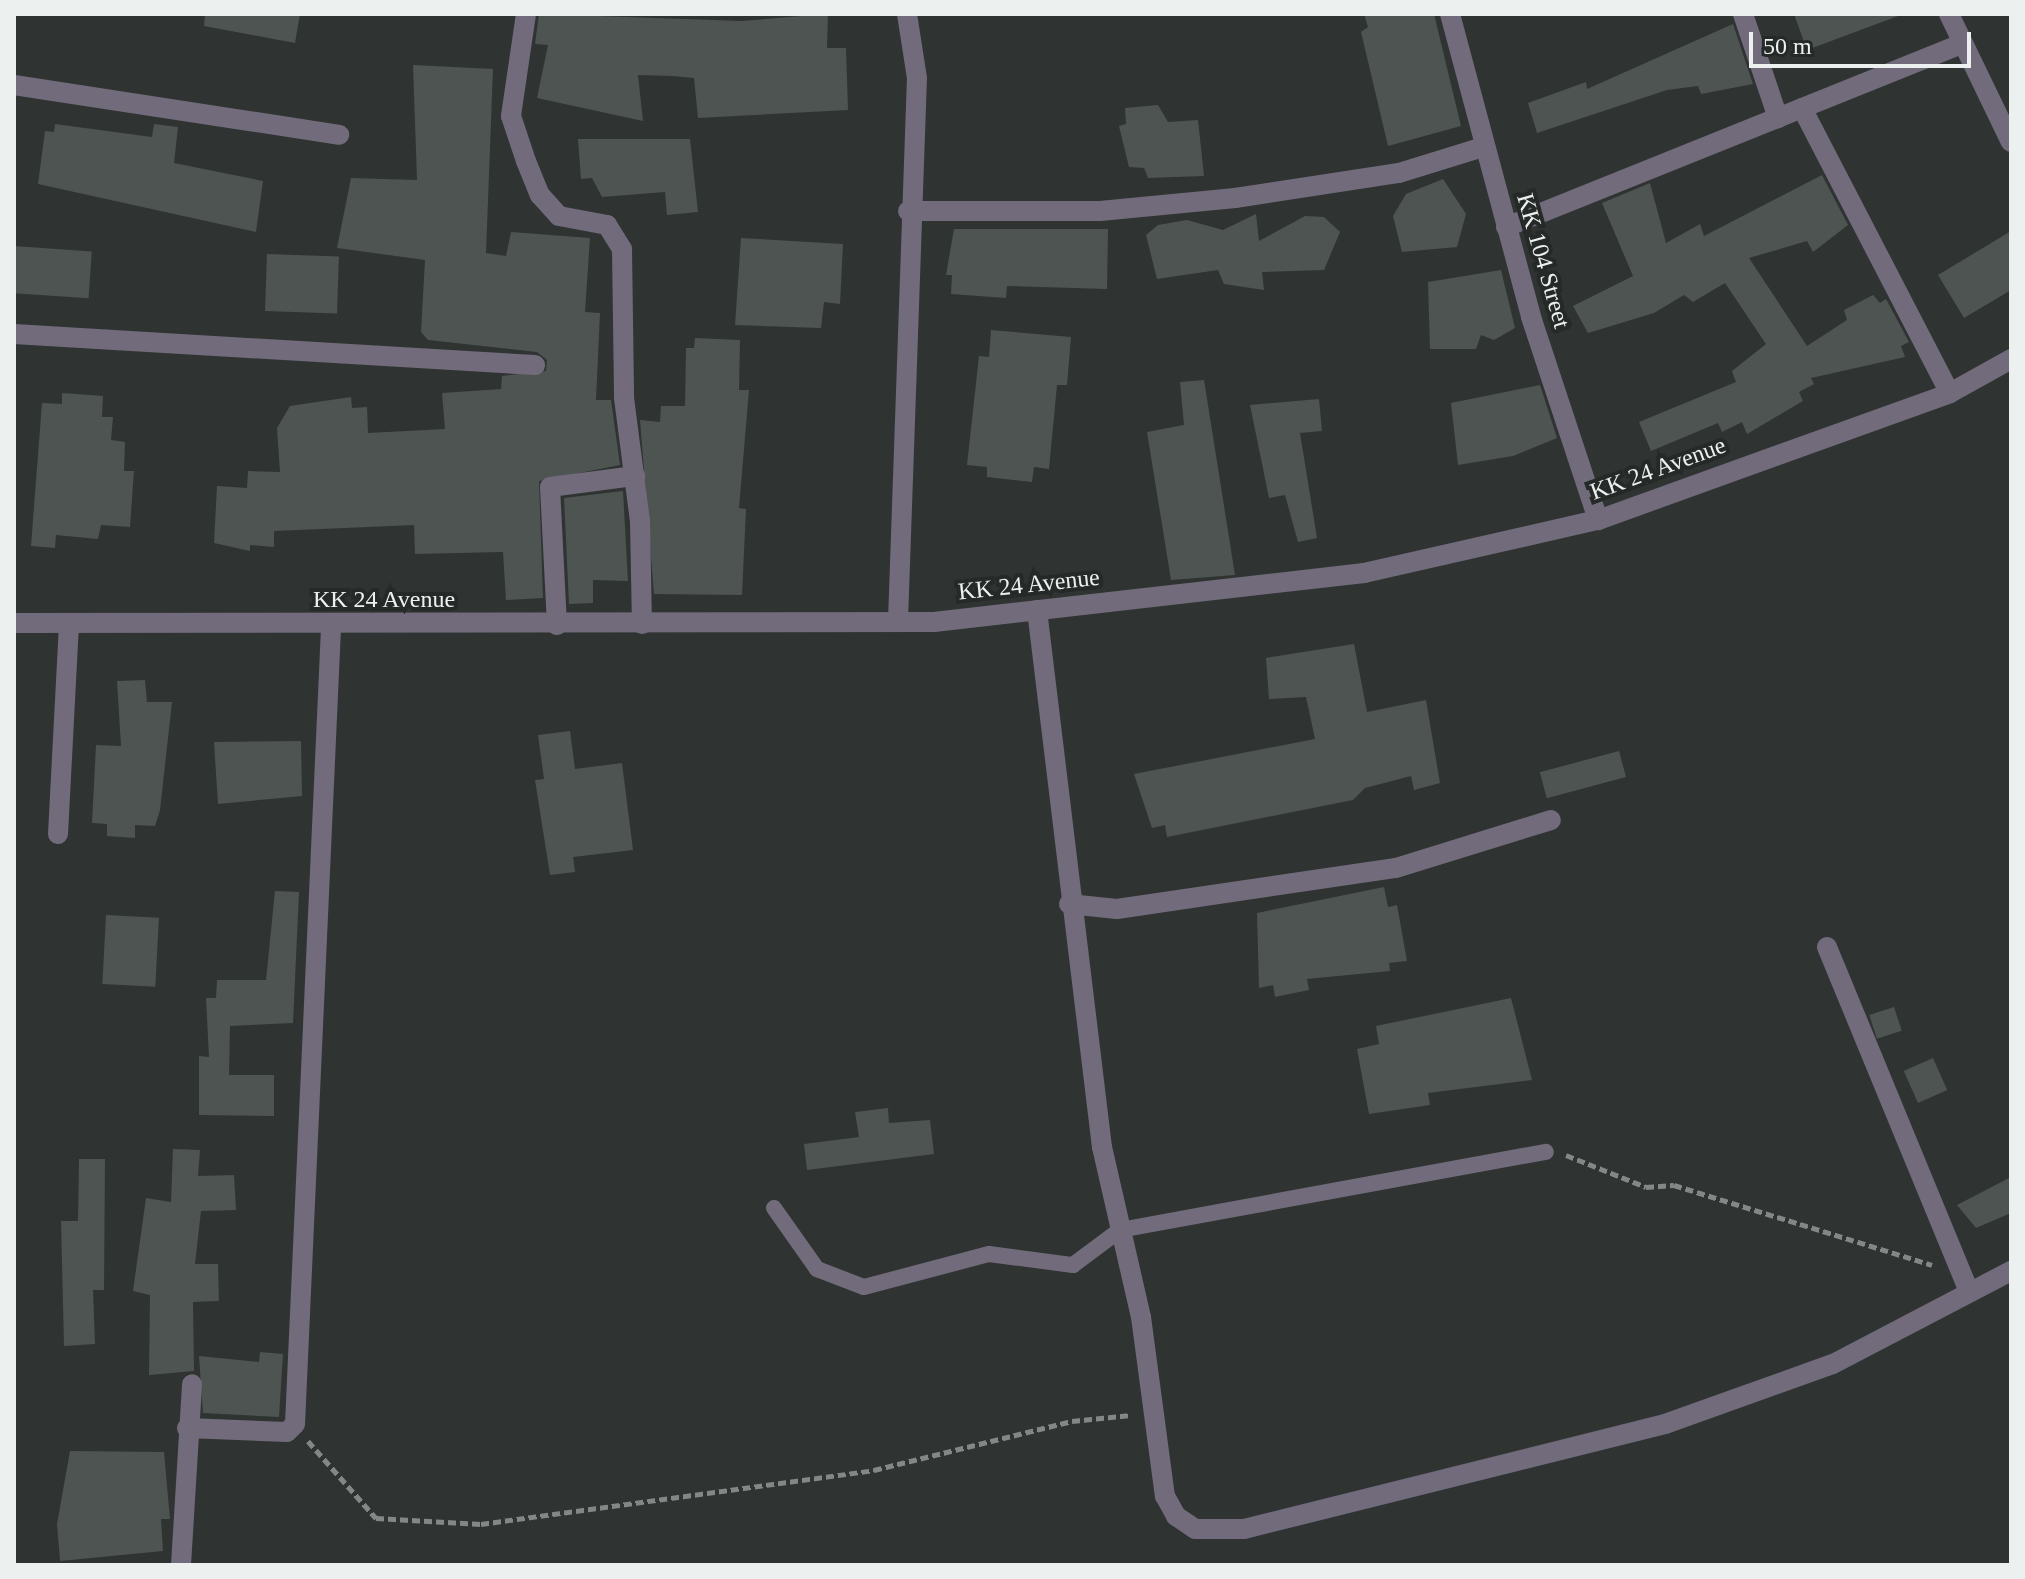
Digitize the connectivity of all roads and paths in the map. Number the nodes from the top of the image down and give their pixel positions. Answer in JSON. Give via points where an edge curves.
{"nodes":[{"id":1,"x":526,"y":14,"type":"edge"},
{"id":2,"x":907,"y":14,"type":"edge"},
{"id":3,"x":1450,"y":14,"type":"edge"},
{"id":4,"x":1743,"y":14,"type":"edge"},
{"id":5,"x":1949,"y":14,"type":"edge"},
{"id":6,"x":1962,"y":44,"type":"junction"},
{"id":7,"x":14,"y":85,"type":"edge"},
{"id":8,"x":1802,"y":108,"type":"junction"},
{"id":9,"x":1778,"y":118,"type":"junction"},
{"id":10,"x":339,"y":135,"type":"dead end"},
{"id":11,"x":2011,"y":142,"type":"edge"},
{"id":12,"x":1483,"y":147,"type":"junction"},
{"id":13,"x":908,"y":211,"type":"junction"},
{"id":14,"x":1506,"y":227,"type":"junction"},
{"id":15,"x":14,"y":334,"type":"edge"},
{"id":16,"x":2011,"y":359,"type":"edge"},
{"id":17,"x":535,"y":365,"type":"dead end"},
{"id":18,"x":1950,"y":393,"type":"junction"},
{"id":19,"x":635,"y":476,"type":"junction"},
{"id":20,"x":1598,"y":520,"type":"junction"},
{"id":21,"x":1037,"y":610,"type":"junction"},
{"id":22,"x":898,"y":621,"type":"junction"},
{"id":23,"x":14,"y":623,"type":"edge"},
{"id":24,"x":69,"y":623,"type":"junction"},
{"id":25,"x":642,"y":624,"type":"junction"},
{"id":26,"x":557,"y":625,"type":"junction"},
{"id":27,"x":331,"y":627,"type":"junction"},
{"id":28,"x":1551,"y":820,"type":"dead end"},
{"id":29,"x":58,"y":834,"type":"dead end"},
{"id":30,"x":1069,"y":904,"type":"junction"},
{"id":31,"x":1827,"y":947,"type":"dead end"},
{"id":32,"x":1546,"y":1152,"type":"joint"},
{"id":33,"x":774,"y":1208,"type":"dead end"},
{"id":34,"x":1120,"y":1230,"type":"junction"},
{"id":35,"x":2011,"y":1271,"type":"edge"},
{"id":36,"x":1969,"y":1291,"type":"junction"},
{"id":37,"x":192,"y":1384,"type":"dead end"},
{"id":38,"x":1151,"y":1419,"type":"junction"},
{"id":39,"x":295,"y":1424,"type":"junction"},
{"id":40,"x":187,"y":1428,"type":"junction"},
{"id":41,"x":181,"y":1565,"type":"edge"}],
"edges":[{"from":1,"to":19,"type":"street","via":[[511,116],[530,173],[559,216],[607,225],[622,249],[624,398]]},
{"from":2,"to":13,"type":"street","via":[[917,78]]},
{"from":3,"to":12,"type":"street","name":"KK 104 Street"},
{"from":4,"to":9,"type":"street"},
{"from":5,"to":6,"type":"street"},
{"from":6,"to":8,"type":"street"},
{"from":6,"to":11,"type":"street"},
{"from":7,"to":10,"type":"street"},
{"from":8,"to":9,"type":"street"},
{"from":8,"to":18,"type":"street"},
{"from":9,"to":14,"type":"street"},
{"from":12,"to":13,"type":"street","via":[[1399,173],[1235,198],[1100,211]]},
{"from":12,"to":14,"type":"street","name":"KK 104 Street"},
{"from":13,"to":22,"type":"street"},
{"from":14,"to":20,"type":"street","name":"KK 104 Street"},
{"from":15,"to":17,"type":"street"},
{"from":16,"to":18,"type":"street","name":"KK 24 Avenue"},
{"from":18,"to":20,"type":"street","name":"KK 24 Avenue"},
{"from":19,"to":25,"type":"street"},
{"from":19,"to":26,"type":"street","via":[[550,487]]},
{"from":20,"to":21,"type":"street","name":"KK 24 Avenue","via":[[1364,573]]},
{"from":21,"to":22,"type":"street","name":"KK 24 Avenue"},
{"from":21,"to":30,"type":"street"},
{"from":22,"to":25,"type":"street","name":"KK 24 Avenue"},
{"from":23,"to":24,"type":"street","name":"KK 24 Avenue"},
{"from":24,"to":27,"type":"street","name":"KK 24 Avenue"},
{"from":24,"to":29,"type":"street"},
{"from":25,"to":26,"type":"street","name":"KK 24 Avenue"},
{"from":26,"to":27,"type":"street","name":"KK 24 Avenue"},
{"from":27,"to":39,"type":"street"},
{"from":28,"to":30,"type":"street","via":[[1396,868],[1117,909]]},
{"from":30,"to":34,"type":"street","via":[[1102,1147]]},
{"from":31,"to":36,"type":"street"},
{"from":32,"to":34,"type":"lane"},
{"from":32,"to":36,"type":"path","via":[[1597,1163],[1646,1187],[1674,1185],[1782,1224],[1926,1261]]},
{"from":33,"to":34,"type":"lane","via":[[817,1269],[864,1287],[989,1254],[1073,1265]]},
{"from":34,"to":38,"type":"street","via":[[1141,1317]]},
{"from":35,"to":36,"type":"street"},
{"from":36,"to":38,"type":"street","via":[[1833,1364],[1752,1398],[1244,1529],[1204,1531],[1176,1516],[1165,1496]]},
{"from":37,"to":40,"type":"street"},
{"from":38,"to":39,"type":"path","via":[[1072,1421],[954,1454],[816,1479],[759,1481],[569,1515],[428,1525],[376,1518],[348,1494]]},
{"from":39,"to":40,"type":"street","via":[[287,1432]]},
{"from":40,"to":41,"type":"street"}]}
